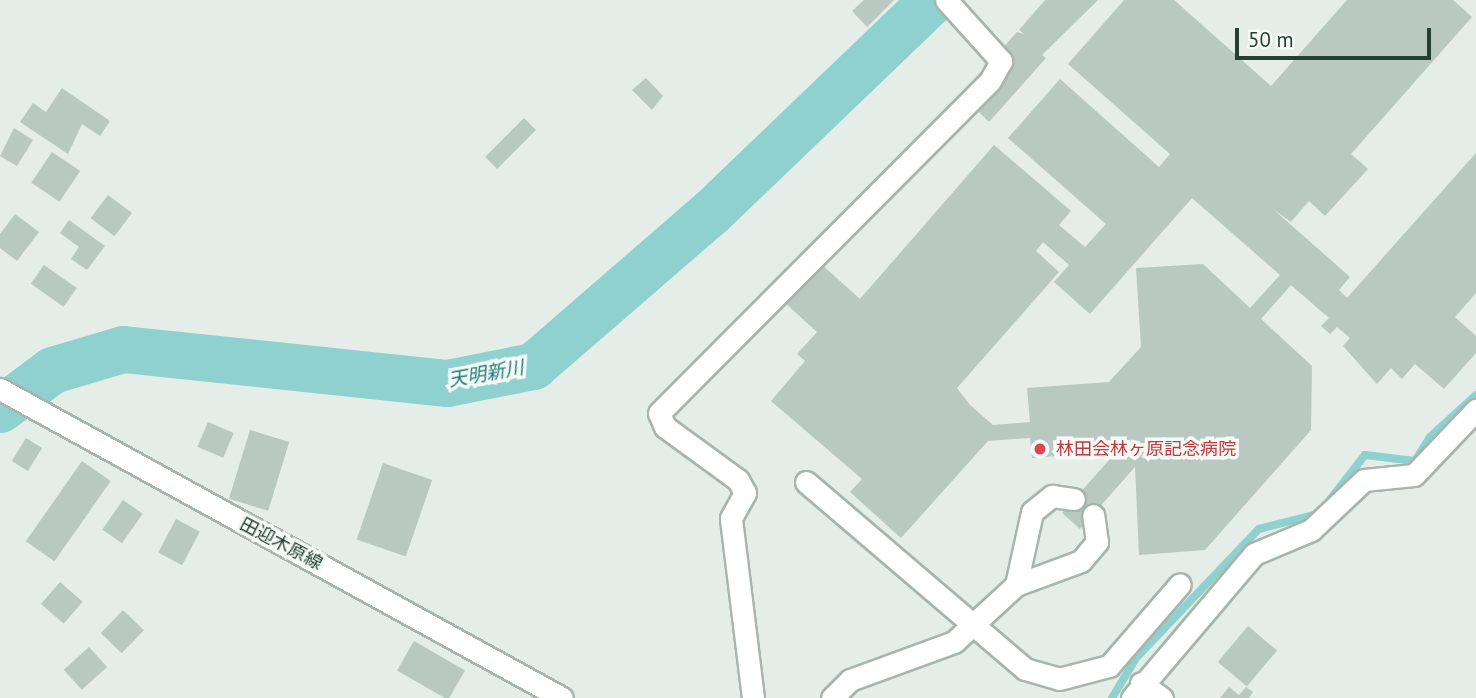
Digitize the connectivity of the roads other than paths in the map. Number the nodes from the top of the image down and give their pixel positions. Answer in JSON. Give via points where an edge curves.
{"nodes":[{"id":1,"x":946,"y":0,"type":"edge"},
{"id":2,"x":0,"y":389,"type":"edge"},
{"id":3,"x":1476,"y":410,"type":"edge"},
{"id":4,"x":806,"y":482,"type":"dead end"},
{"id":5,"x":1074,"y":499,"type":"dead end"},
{"id":6,"x":1093,"y":515,"type":"dead end"},
{"id":7,"x":1180,"y":584,"type":"dead end"},
{"id":8,"x":1016,"y":585,"type":"junction"},
{"id":9,"x":972,"y":625,"type":"junction"},
{"id":10,"x":1136,"y":691,"type":"edge"},
{"id":11,"x":562,"y":698,"type":"edge"},
{"id":12,"x":753,"y":698,"type":"edge"},
{"id":13,"x":832,"y":698,"type":"edge"},
{"id":14,"x":1162,"y":698,"type":"edge"}],
"edges":[{"from":1,"to":12,"type":"street","via":[[1001,63],[990,81],[659,413],[665,427],[738,480],[745,493],[731,518]]},
{"from":2,"to":11,"type":"street","name":"田迎木原線"},
{"from":3,"to":10,"type":"street","via":[[1415,475],[1364,480],[1311,530],[1254,554]]},
{"from":4,"to":9,"type":"street"},
{"from":5,"to":8,"type":"street","via":[[1052,496],[1032,512]]},
{"from":6,"to":8,"type":"street","via":[[1097,542],[1081,561]]},
{"from":7,"to":9,"type":"street","via":[[1109,666],[1090,675],[1059,679],[1025,669]]},
{"from":8,"to":9,"type":"street"},
{"from":9,"to":13,"type":"street","via":[[954,642],[850,680]]},
{"from":10,"to":14,"type":"street"}]}
